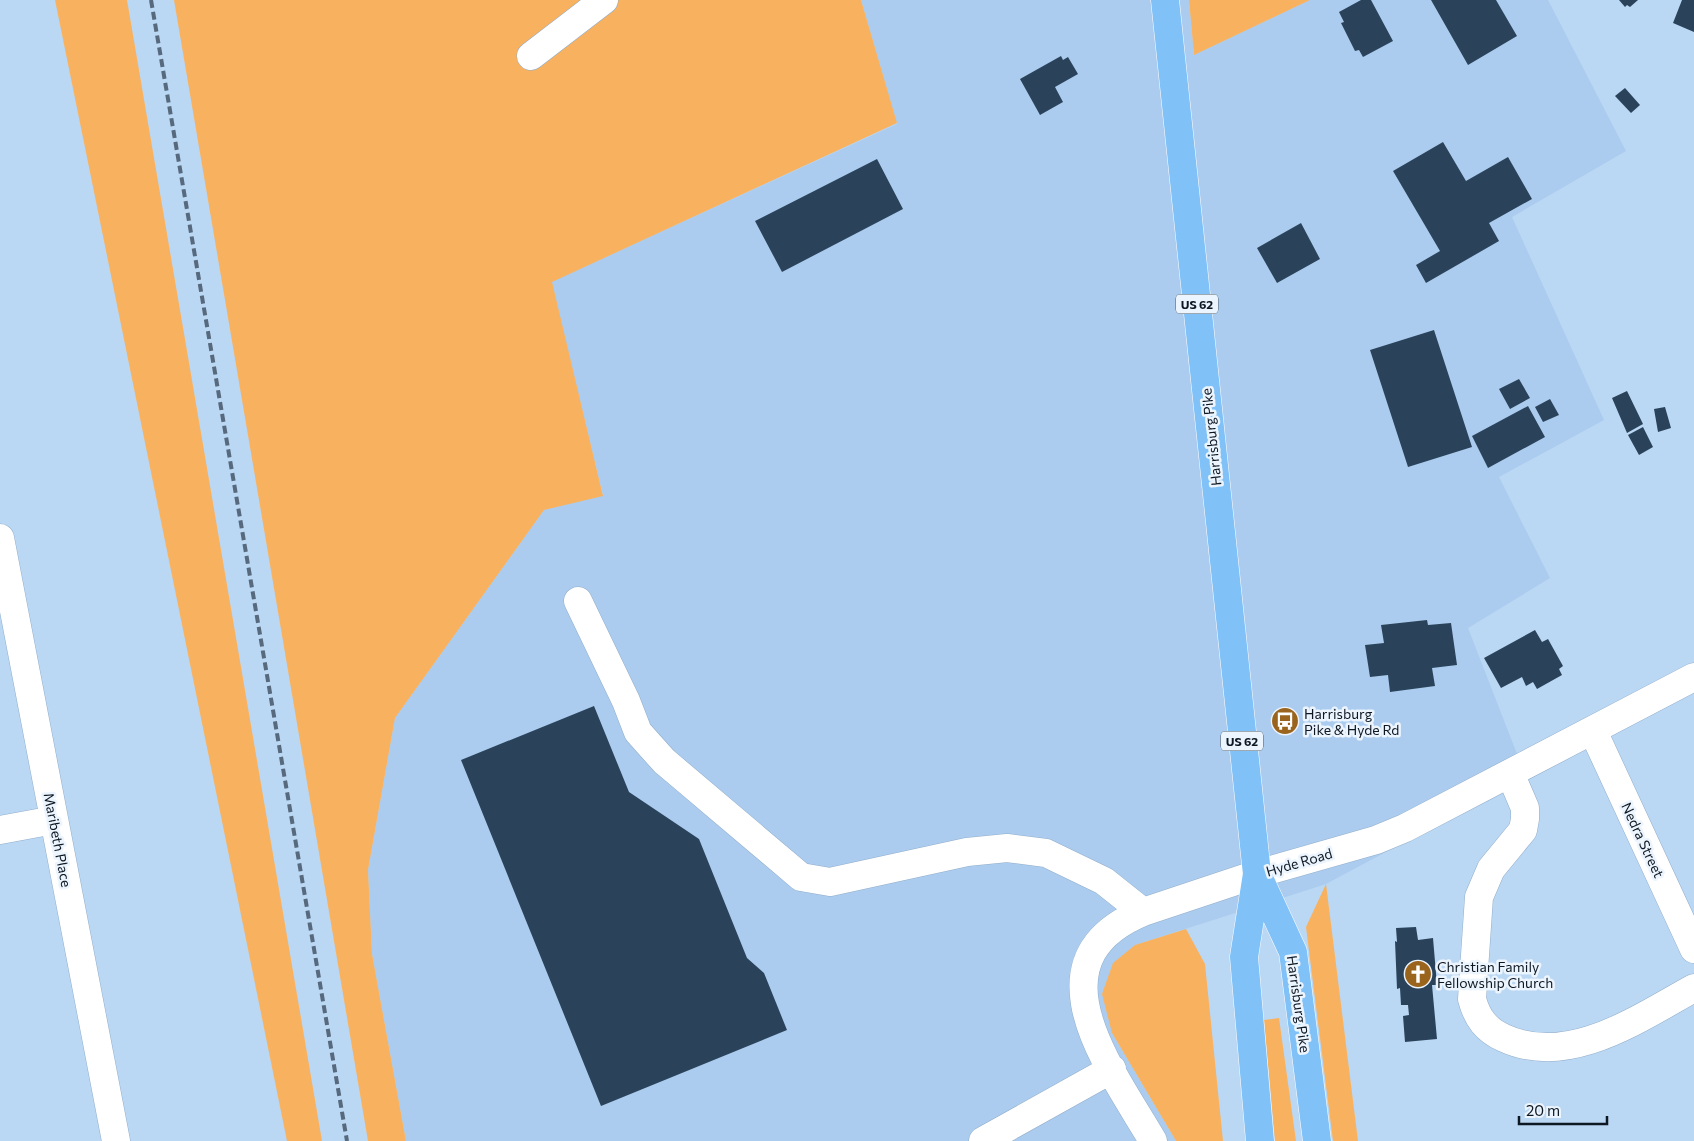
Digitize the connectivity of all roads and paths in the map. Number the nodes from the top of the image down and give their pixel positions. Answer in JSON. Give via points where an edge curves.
{"nodes":[{"id":1,"x":604,"y":0,"type":"edge"},
{"id":2,"x":1165,"y":0,"type":"edge"},
{"id":3,"x":531,"y":56,"type":"dead end"},
{"id":4,"x":0,"y":538,"type":"edge"},
{"id":5,"x":578,"y":601,"type":"dead end"},
{"id":6,"x":1694,"y":677,"type":"edge"},
{"id":7,"x":1593,"y":731,"type":"junction"},
{"id":8,"x":1510,"y":773,"type":"junction"},
{"id":9,"x":54,"y":820,"type":"junction"},
{"id":10,"x":0,"y":830,"type":"edge"},
{"id":11,"x":1257,"y":874,"type":"junction"},
{"id":12,"x":1143,"y":912,"type":"junction"},
{"id":13,"x":1694,"y":949,"type":"edge"},
{"id":14,"x":1694,"y":988,"type":"edge"},
{"id":15,"x":1112,"y":1069,"type":"junction"},
{"id":16,"x":116,"y":1141,"type":"edge"},
{"id":17,"x":982,"y":1141,"type":"edge"},
{"id":18,"x":1153,"y":1141,"type":"edge"},
{"id":19,"x":1260,"y":1141,"type":"edge"},
{"id":20,"x":1317,"y":1141,"type":"edge"}],
"edges":[{"from":1,"to":3,"type":"street"},
{"from":2,"to":11,"type":"main road","name":"Harrisburg Pike","number":"US 62"},
{"from":4,"to":9,"type":"street","name":"Maribeth Place"},
{"from":5,"to":12,"type":"street","via":[[638,732],[664,761],[801,877],[830,882],[967,852],[1007,848],[1046,853],[1104,880]]},
{"from":6,"to":7,"type":"street","name":"Hyde Road"},
{"from":7,"to":8,"type":"street","name":"Hyde Road"},
{"from":7,"to":13,"type":"street","name":"Nedra Street"},
{"from":8,"to":11,"type":"street","name":"Hyde Road","via":[[1376,840]]},
{"from":8,"to":14,"type":"street","via":[[1526,808],[1526,819],[1517,840],[1491,869],[1478,897],[1472,999],[1475,1012],[1485,1026],[1513,1042],[1542,1048],[1572,1044],[1606,1034]]},
{"from":9,"to":10,"type":"street"},
{"from":9,"to":16,"type":"street","name":"Maribeth Place"},
{"from":11,"to":12,"type":"street","name":"Hyde Road"},
{"from":11,"to":19,"type":"main road","name":"Harrisburg Pike","number":"US 62","via":[[1244,957]]},
{"from":11,"to":20,"type":"main road","name":"Harrisburg Pike","number":"US 62","via":[[1293,952]]},
{"from":12,"to":15,"type":"street","name":"Hyde Road","via":[[1110,930],[1097,944],[1084,980],[1089,1024]]},
{"from":15,"to":17,"type":"street"},
{"from":15,"to":18,"type":"street","name":"Hyde Road"}]}
